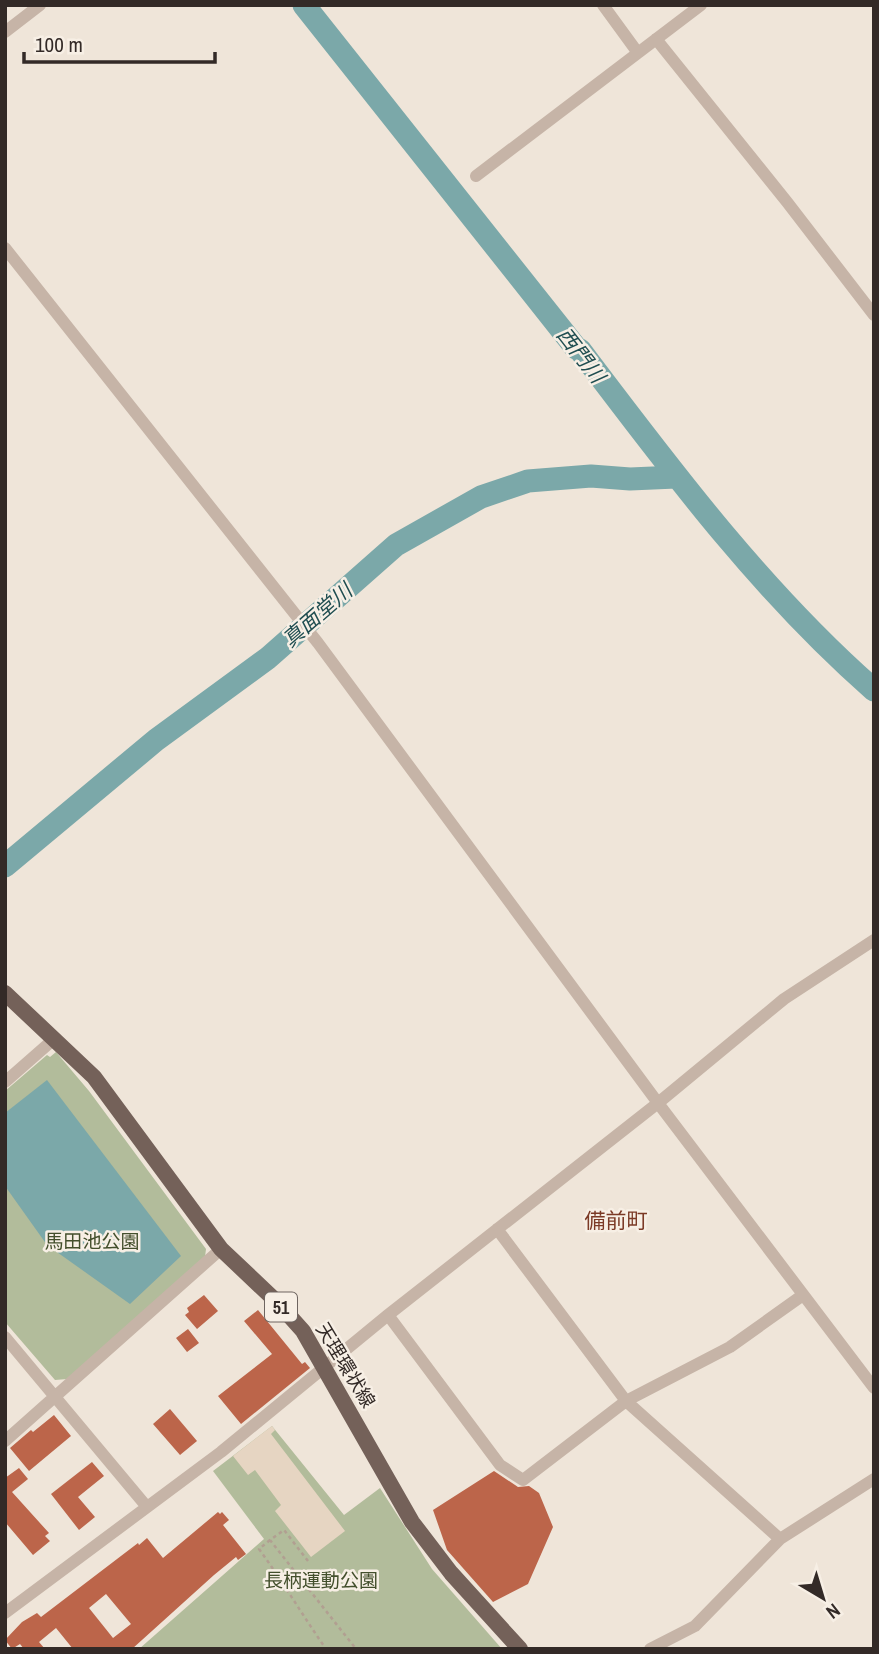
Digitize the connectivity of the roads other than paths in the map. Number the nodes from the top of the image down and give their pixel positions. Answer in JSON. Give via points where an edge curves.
{"nodes":[{"id":1,"x":40,"y":5,"type":"edge"},
{"id":2,"x":603,"y":5,"type":"edge"},
{"id":3,"x":701,"y":5,"type":"edge"},
{"id":4,"x":5,"y":32,"type":"edge"},
{"id":5,"x":656,"y":39,"type":"junction"},
{"id":6,"x":638,"y":53,"type":"junction"},
{"id":7,"x":476,"y":176,"type":"dead end"},
{"id":8,"x":5,"y":248,"type":"edge"},
{"id":9,"x":874,"y":314,"type":"edge"},
{"id":10,"x":874,"y":940,"type":"edge"},
{"id":11,"x":5,"y":993,"type":"edge"},
{"id":12,"x":54,"y":1039,"type":"junction"},
{"id":13,"x":5,"y":1082,"type":"edge"},
{"id":14,"x":658,"y":1103,"type":"junction"},
{"id":15,"x":497,"y":1229,"type":"junction"},
{"id":16,"x":221,"y":1249,"type":"junction"},
{"id":17,"x":803,"y":1294,"type":"junction"},
{"id":18,"x":388,"y":1315,"type":"junction"},
{"id":19,"x":5,"y":1338,"type":"edge"},
{"id":20,"x":325,"y":1368,"type":"junction"},
{"id":21,"x":874,"y":1388,"type":"edge"},
{"id":22,"x":55,"y":1397,"type":"junction"},
{"id":23,"x":626,"y":1401,"type":"junction"},
{"id":24,"x":5,"y":1441,"type":"edge"},
{"id":25,"x":874,"y":1479,"type":"edge"},
{"id":26,"x":147,"y":1507,"type":"junction"},
{"id":27,"x":780,"y":1539,"type":"junction"},
{"id":28,"x":5,"y":1613,"type":"edge"},
{"id":29,"x":520,"y":1649,"type":"edge"},
{"id":30,"x":650,"y":1649,"type":"edge"}],
"edges":[{"from":1,"to":4,"type":"street"},
{"from":2,"to":6,"type":"street"},
{"from":3,"to":5,"type":"street"},
{"from":5,"to":6,"type":"street"},
{"from":5,"to":9,"type":"street"},
{"from":6,"to":7,"type":"street"},
{"from":8,"to":14,"type":"street","via":[[318,643]]},
{"from":10,"to":14,"type":"street","via":[[784,999]]},
{"from":11,"to":12,"type":"main road","name":"天理環状線","number":"51"},
{"from":12,"to":13,"type":"street"},
{"from":12,"to":16,"type":"main road","name":"天理環状線","number":"51","via":[[94,1077]]},
{"from":14,"to":15,"type":"street"},
{"from":14,"to":17,"type":"street"},
{"from":15,"to":18,"type":"street"},
{"from":15,"to":23,"type":"street"},
{"from":16,"to":20,"type":"main road","name":"天理環状線","number":"51","via":[[303,1331]]},
{"from":16,"to":22,"type":"street"},
{"from":17,"to":21,"type":"street"},
{"from":17,"to":23,"type":"street","via":[[730,1347]]},
{"from":18,"to":20,"type":"street"},
{"from":18,"to":23,"type":"street","via":[[500,1465],[523,1480]]},
{"from":19,"to":22,"type":"street"},
{"from":20,"to":26,"type":"street"},
{"from":20,"to":29,"type":"main road","name":"天理環状線","number":"51","via":[[412,1522]]},
{"from":22,"to":24,"type":"street"},
{"from":22,"to":26,"type":"street"},
{"from":23,"to":27,"type":"street"},
{"from":25,"to":27,"type":"street"},
{"from":26,"to":28,"type":"street"},
{"from":27,"to":30,"type":"street","via":[[695,1626]]}]}
